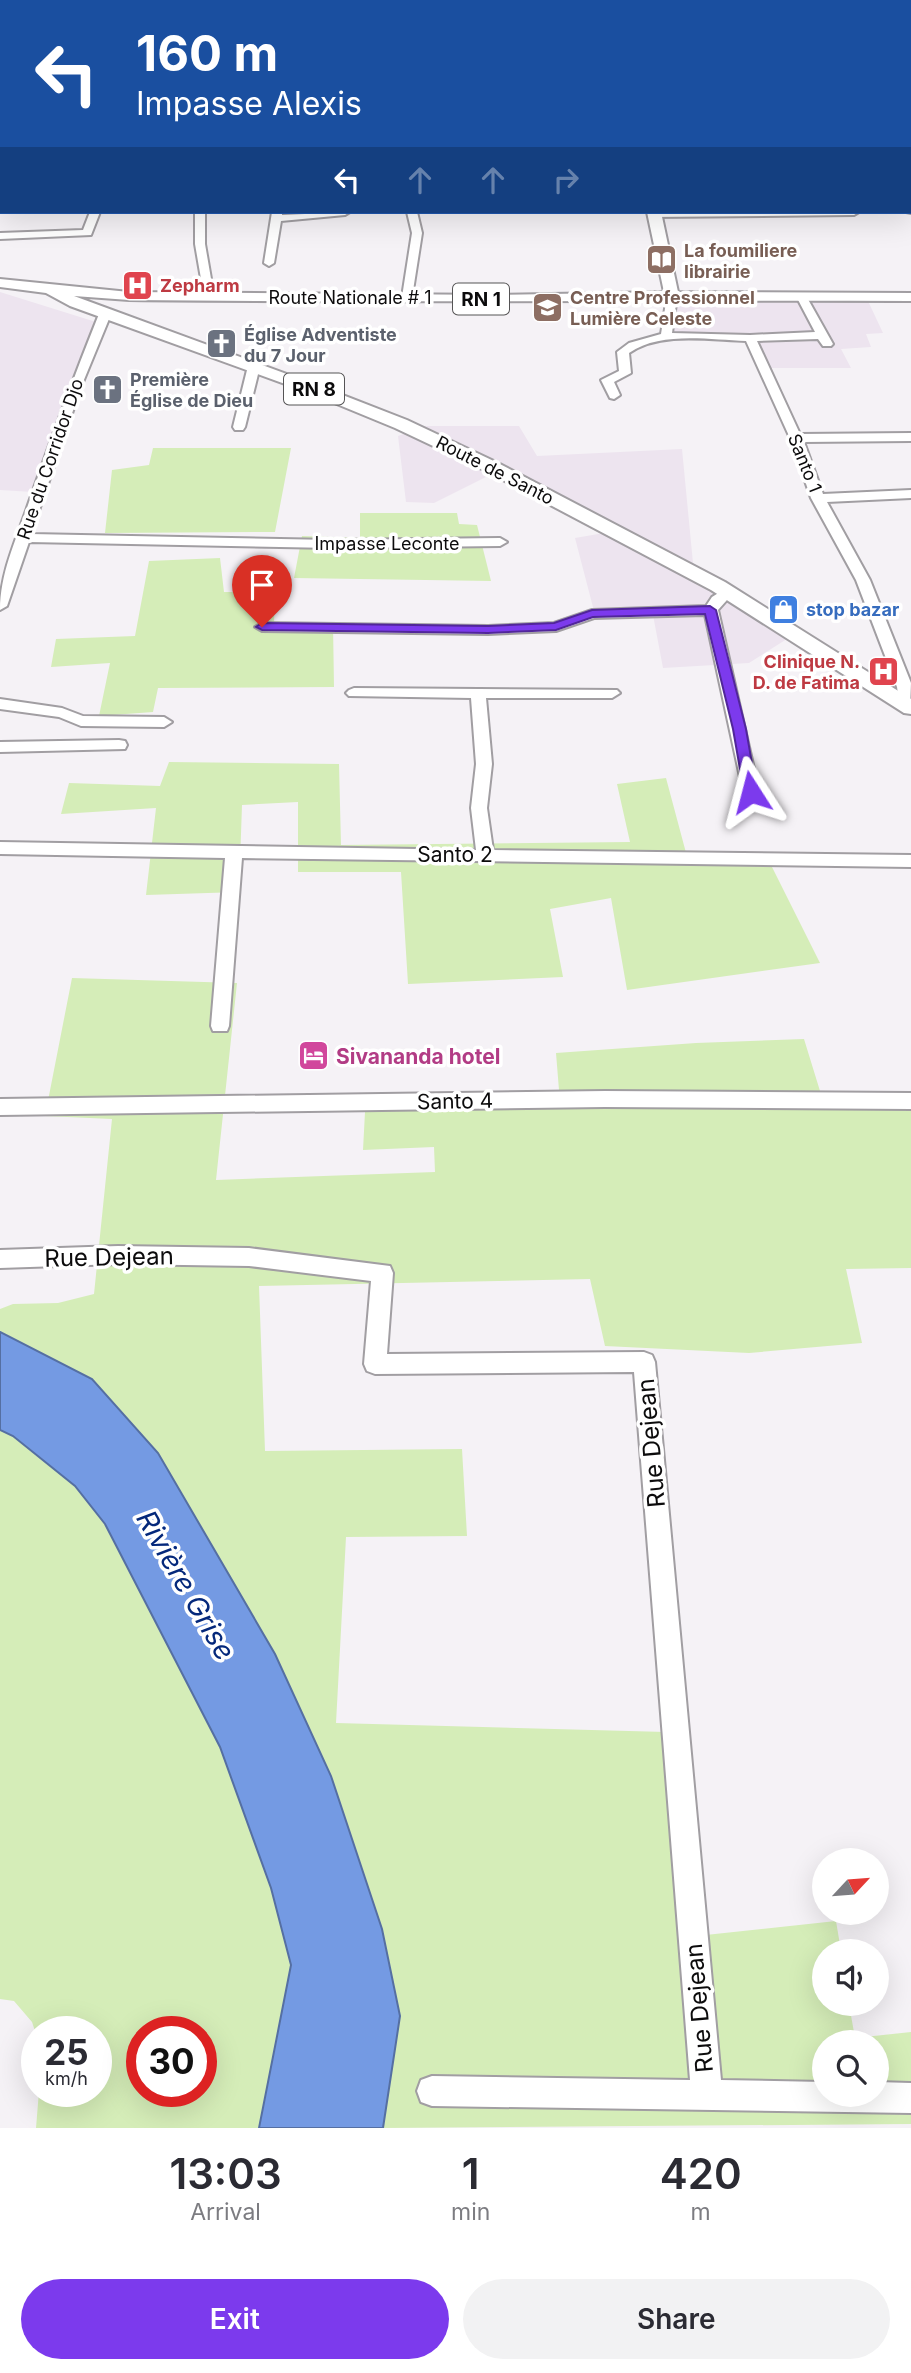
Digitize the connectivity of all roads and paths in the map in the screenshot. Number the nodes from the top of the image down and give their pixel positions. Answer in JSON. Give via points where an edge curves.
{"nodes":[{"id":1,"x":94,"y":214,"type":"edge"},
{"id":2,"x":200,"y":214,"type":"edge"},
{"id":3,"x":300,"y":214,"type":"edge"},
{"id":4,"x":412,"y":214,"type":"edge"},
{"id":5,"x":654,"y":214,"type":"edge"},
{"id":6,"x":277,"y":215,"type":"edge"},
{"id":7,"x":0,"y":236,"type":"edge"},
{"id":8,"x":269,"y":263,"type":"dead end"},
{"id":9,"x":0,"y":283,"type":"edge"},
{"id":10,"x":51,"y":290,"type":"junction"},
{"id":11,"x":209,"y":296,"type":"junction"},
{"id":12,"x":672,"y":296,"type":"junction"},
{"id":13,"x":801,"y":296,"type":"junction"},
{"id":14,"x":911,"y":296,"type":"edge"},
{"id":15,"x":407,"y":297,"type":"junction"},
{"id":16,"x":105,"y":314,"type":"junction"},
{"id":17,"x":666,"y":336,"type":"junction"},
{"id":18,"x":750,"y":338,"type":"junction"},
{"id":19,"x":254,"y":366,"type":"junction"},
{"id":20,"x":614,"y":395,"type":"dead end"},
{"id":21,"x":239,"y":427,"type":"dead end"},
{"id":22,"x":911,"y":437,"type":"edge"},
{"id":23,"x":796,"y":438,"type":"junction"},
{"id":24,"x":911,"y":494,"type":"edge"},
{"id":25,"x":818,"y":498,"type":"junction"},
{"id":26,"x":22,"y":538,"type":"junction"},
{"id":27,"x":500,"y":542,"type":"dead end"},
{"id":28,"x":728,"y":592,"type":"junction"},
{"id":29,"x":0,"y":606,"type":"edge"},
{"id":30,"x":710,"y":610,"type":"junction"},
{"id":31,"x":262,"y":627,"type":"dead end"},
{"id":32,"x":354,"y":693,"type":"dead end"},
{"id":33,"x":478,"y":693,"type":"junction"},
{"id":34,"x":612,"y":693,"type":"dead end"},
{"id":35,"x":0,"y":704,"type":"edge"},
{"id":36,"x":908,"y":706,"type":"edge"},
{"id":37,"x":164,"y":722,"type":"dead end"},
{"id":38,"x":119,"y":745,"type":"dead end"},
{"id":39,"x":0,"y":747,"type":"edge"},
{"id":40,"x":751,"y":792,"type":"dead end"},
{"id":41,"x":0,"y":848,"type":"edge"},
{"id":42,"x":234,"y":853,"type":"junction"},
{"id":43,"x":485,"y":854,"type":"junction"},
{"id":44,"x":911,"y":861,"type":"edge"},
{"id":45,"x":220,"y":1026,"type":"dead end"},
{"id":46,"x":911,"y":1101,"type":"edge"},
{"id":47,"x":0,"y":1107,"type":"edge"},
{"id":48,"x":0,"y":1259,"type":"edge"},
{"id":49,"x":432,"y":2091,"type":"dead end"},
{"id":50,"x":707,"y":2096,"type":"junction"},
{"id":51,"x":911,"y":2098,"type":"edge"}],
"edges":[{"from":1,"to":7,"type":"street","via":[[87,233]]},
{"from":2,"to":11,"type":"street"},
{"from":3,"to":6,"type":"street"},
{"from":4,"to":15,"type":"street","via":[[417,233]]},
{"from":5,"to":12,"type":"main road"},
{"from":6,"to":8,"type":"street"},
{"from":9,"to":10,"type":"main road","name":"Route Nationale # 1","number":"RN 1"},
{"from":10,"to":11,"type":"main road","name":"Route Nationale # 1","number":"RN 1"},
{"from":10,"to":16,"type":"main road","name":"Route de Santo","number":"RN 8"},
{"from":11,"to":15,"type":"main road","name":"Route Nationale # 1","number":"RN 1"},
{"from":12,"to":13,"type":"main road","name":"Route Nationale # 1","number":"RN 1"},
{"from":12,"to":15,"type":"main road","name":"Route Nationale # 1","number":"RN 1"},
{"from":12,"to":17,"type":"street"},
{"from":13,"to":14,"type":"main road","name":"Route Nationale # 1","number":"RN 1"},
{"from":13,"to":18,"type":"street","via":[[824,340]]},
{"from":16,"to":19,"type":"main road","name":"Route de Santo","number":"RN 8"},
{"from":16,"to":26,"type":"street","name":"Rue du Corridor Djo"},
{"from":17,"to":18,"type":"street"},
{"from":17,"to":20,"type":"street","via":[[623,352],[625,373],[607,380]]},
{"from":18,"to":23,"type":"street","name":"Santo 1"},
{"from":19,"to":21,"type":"street"},
{"from":19,"to":28,"type":"main road","name":"Route de Santo","number":"RN 8","via":[[401,424],[492,467]]},
{"from":22,"to":23,"type":"street"},
{"from":23,"to":25,"type":"street","name":"Santo 1"},
{"from":24,"to":25,"type":"street"},
{"from":25,"to":36,"type":"street","name":"Santo 1","via":[[863,580],[905,687]]},
{"from":26,"to":27,"type":"street","name":"Impasse Leconte"},
{"from":26,"to":29,"type":"street","name":"Rue du Corridor Djo"},
{"from":28,"to":30,"type":"street"},
{"from":28,"to":36,"type":"main road","name":"Route de Santo","number":"RN 8"},
{"from":30,"to":31,"type":"street","via":[[592,614],[556,626],[488,630]]},
{"from":30,"to":40,"type":"street"},
{"from":32,"to":33,"type":"street"},
{"from":33,"to":34,"type":"street"},
{"from":33,"to":43,"type":"street","via":[[484,764],[478,808]]},
{"from":35,"to":37,"type":"street","via":[[62,713],[80,721]]},
{"from":38,"to":39,"type":"street"},
{"from":41,"to":42,"type":"street","name":"Santo 2"},
{"from":42,"to":43,"type":"street","name":"Santo 2"},
{"from":42,"to":45,"type":"street"},
{"from":43,"to":44,"type":"street","name":"Santo 2"},
{"from":46,"to":47,"type":"street","name":"Santo 4","via":[[606,1099]]},
{"from":48,"to":50,"type":"street","name":"Rue Dejean","via":[[249,1257],[382,1273],[375,1364],[644,1362]]},
{"from":49,"to":50,"type":"street"},
{"from":50,"to":51,"type":"street"}]}
